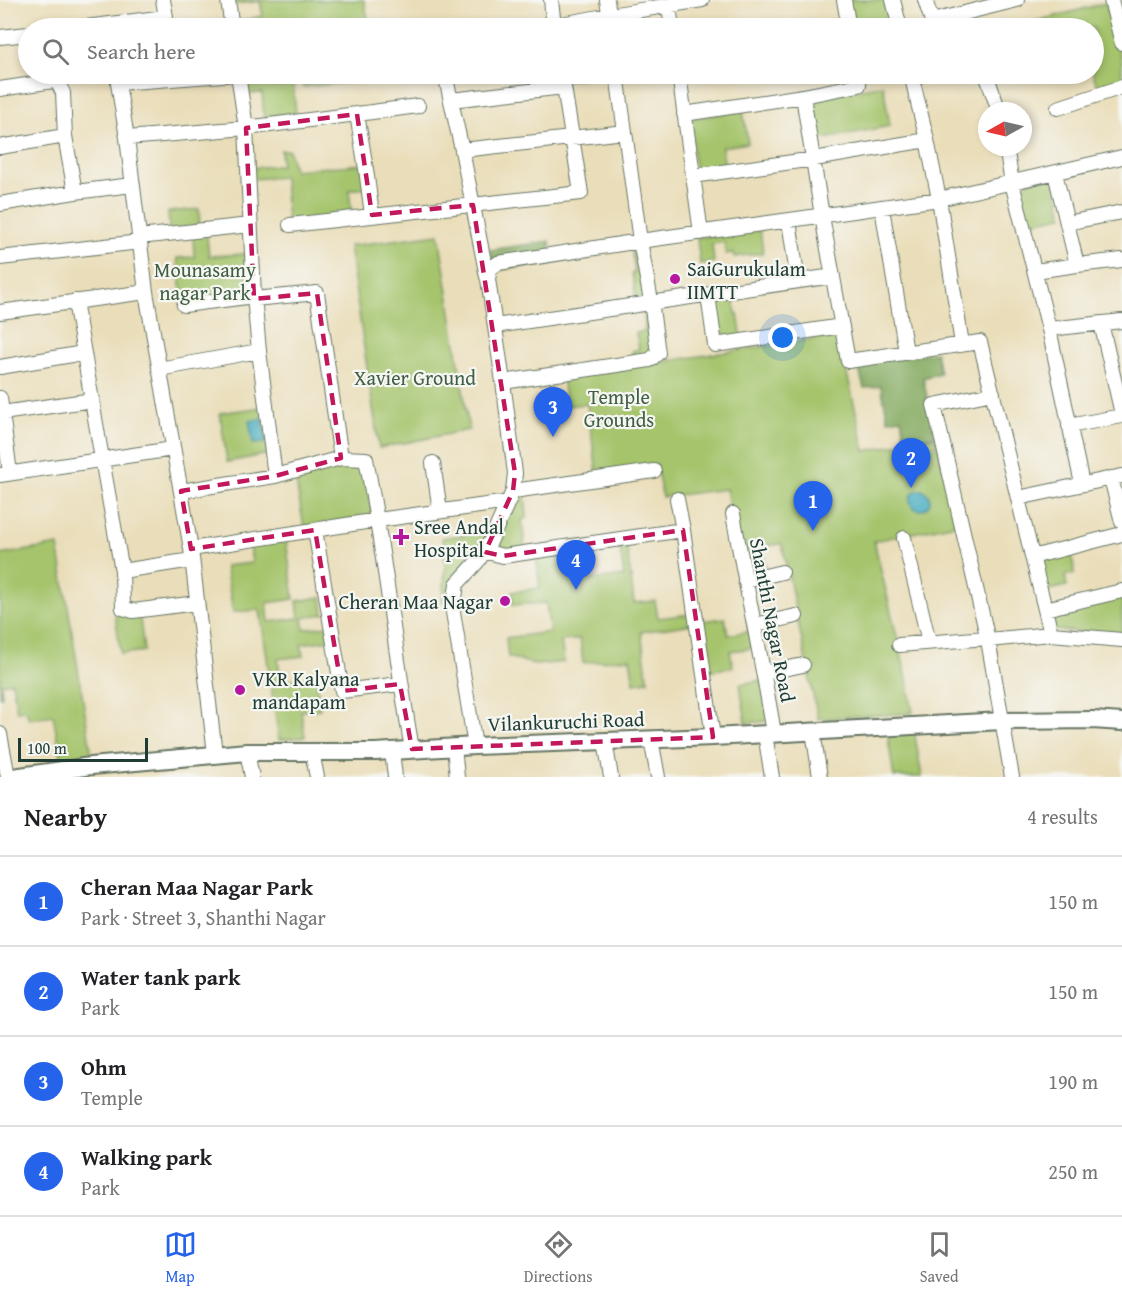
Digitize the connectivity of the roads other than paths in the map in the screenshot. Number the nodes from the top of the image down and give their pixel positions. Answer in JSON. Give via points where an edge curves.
{"nodes":[{"id":1,"x":163,"y":0,"type":"edge"},
{"id":2,"x":228,"y":0,"type":"edge"},
{"id":3,"x":551,"y":0,"type":"edge"},
{"id":4,"x":605,"y":0,"type":"edge"},
{"id":5,"x":702,"y":0,"type":"edge"},
{"id":6,"x":844,"y":0,"type":"edge"},
{"id":7,"x":893,"y":0,"type":"edge"},
{"id":8,"x":925,"y":0,"type":"edge"},
{"id":9,"x":1017,"y":0,"type":"edge"},
{"id":10,"x":1111,"y":0,"type":"edge"},
{"id":11,"x":669,"y":6,"type":"junction"},
{"id":12,"x":166,"y":18,"type":"edge"},
{"id":13,"x":231,"y":18,"type":"edge"},
{"id":14,"x":553,"y":18,"type":"edge"},
{"id":15,"x":608,"y":18,"type":"edge"},
{"id":16,"x":624,"y":18,"type":"edge"},
{"id":17,"x":671,"y":18,"type":"edge"},
{"id":18,"x":847,"y":18,"type":"edge"},
{"id":19,"x":898,"y":18,"type":"edge"},
{"id":20,"x":931,"y":18,"type":"edge"},
{"id":21,"x":944,"y":18,"type":"edge"},
{"id":22,"x":18,"y":35,"type":"edge"},
{"id":23,"x":0,"y":38,"type":"edge"},
{"id":24,"x":1122,"y":43,"type":"edge"},
{"id":25,"x":33,"y":84,"type":"edge"},
{"id":26,"x":58,"y":84,"type":"edge"},
{"id":27,"x":118,"y":84,"type":"edge"},
{"id":28,"x":239,"y":84,"type":"edge"},
{"id":29,"x":448,"y":84,"type":"edge"},
{"id":30,"x":616,"y":84,"type":"edge"},
{"id":31,"x":680,"y":84,"type":"edge"},
{"id":32,"x":859,"y":84,"type":"edge"},
{"id":33,"x":913,"y":84,"type":"edge"},
{"id":34,"x":990,"y":84,"type":"edge"},
{"id":35,"x":1122,"y":87,"type":"edge"},
{"id":36,"x":0,"y":89,"type":"edge"},
{"id":37,"x":803,"y":96,"type":"junction"},
{"id":38,"x":452,"y":100,"type":"junction"},
{"id":39,"x":996,"y":102,"type":"edge"},
{"id":40,"x":418,"y":106,"type":"dead end"},
{"id":41,"x":1058,"y":108,"type":"dead end"},
{"id":42,"x":357,"y":114,"type":"junction"},
{"id":43,"x":684,"y":114,"type":"junction"},
{"id":44,"x":246,"y":128,"type":"junction"},
{"id":45,"x":623,"y":132,"type":"junction"},
{"id":46,"x":65,"y":136,"type":"junction"},
{"id":47,"x":127,"y":138,"type":"junction"},
{"id":48,"x":572,"y":138,"type":"junction"},
{"id":49,"x":927,"y":140,"type":"junction"},
{"id":50,"x":0,"y":147,"type":"edge"},
{"id":51,"x":462,"y":150,"type":"junction"},
{"id":52,"x":1008,"y":156,"type":"edge"},
{"id":53,"x":1122,"y":157,"type":"edge"},
{"id":54,"x":814,"y":159,"type":"junction"},
{"id":55,"x":1055,"y":173,"type":"junction"},
{"id":56,"x":693,"y":176,"type":"junction"},
{"id":57,"x":1012,"y":183,"type":"junction"},
{"id":58,"x":132,"y":185,"type":"junction"},
{"id":59,"x":75,"y":192,"type":"junction"},
{"id":60,"x":939,"y":199,"type":"junction"},
{"id":61,"x":0,"y":204,"type":"edge"},
{"id":62,"x":473,"y":205,"type":"junction"},
{"id":63,"x":882,"y":208,"type":"junction"},
{"id":64,"x":1122,"y":212,"type":"edge"},
{"id":65,"x":372,"y":215,"type":"junction"},
{"id":66,"x":822,"y":216,"type":"junction"},
{"id":67,"x":789,"y":221,"type":"junction"},
{"id":68,"x":1067,"y":223,"type":"junction"},
{"id":69,"x":250,"y":225,"type":"junction"},
{"id":70,"x":290,"y":225,"type":"dead end"},
{"id":71,"x":701,"y":233,"type":"junction"},
{"id":72,"x":139,"y":240,"type":"junction"},
{"id":73,"x":639,"y":241,"type":"junction"},
{"id":74,"x":0,"y":258,"type":"edge"},
{"id":75,"x":1122,"y":262,"type":"edge"},
{"id":76,"x":1077,"y":265,"type":"junction"},
{"id":77,"x":1035,"y":271,"type":"junction"},
{"id":78,"x":833,"y":276,"type":"junction"},
{"id":79,"x":488,"y":279,"type":"junction"},
{"id":80,"x":798,"y":281,"type":"junction"},
{"id":81,"x":146,"y":292,"type":"junction"},
{"id":82,"x":710,"y":294,"type":"junction"},
{"id":83,"x":254,"y":297,"type":"junction"},
{"id":84,"x":75,"y":301,"type":"junction"},
{"id":85,"x":649,"y":303,"type":"junction"},
{"id":86,"x":184,"y":304,"type":"dead end"},
{"id":87,"x":0,"y":312,"type":"edge"},
{"id":88,"x":1122,"y":321,"type":"edge"},
{"id":89,"x":1101,"y":323,"type":"junction"},
{"id":90,"x":495,"y":326,"type":"junction"},
{"id":91,"x":842,"y":328,"type":"junction"},
{"id":92,"x":1049,"y":329,"type":"junction"},
{"id":93,"x":962,"y":344,"type":"junction"},
{"id":94,"x":259,"y":351,"type":"junction"},
{"id":95,"x":906,"y":352,"type":"junction"},
{"id":96,"x":84,"y":353,"type":"junction"},
{"id":97,"x":0,"y":367,"type":"edge"},
{"id":98,"x":159,"y":369,"type":"junction"},
{"id":99,"x":503,"y":382,"type":"junction"},
{"id":100,"x":993,"y":393,"type":"junction"},
{"id":101,"x":0,"y":398,"type":"edge"},
{"id":102,"x":93,"y":400,"type":"junction"},
{"id":103,"x":2,"y":413,"type":"junction"},
{"id":104,"x":1122,"y":415,"type":"edge"},
{"id":105,"x":1069,"y":426,"type":"junction"},
{"id":106,"x":173,"y":449,"type":"junction"},
{"id":107,"x":341,"y":458,"type":"junction"},
{"id":108,"x":102,"y":459,"type":"junction"},
{"id":109,"x":433,"y":463,"type":"dead end"},
{"id":110,"x":654,"y":471,"type":"dead end"},
{"id":111,"x":5,"y":474,"type":"edge"},
{"id":112,"x":275,"y":476,"type":"junction"},
{"id":113,"x":1116,"y":477,"type":"edge"},
{"id":114,"x":1082,"y":484,"type":"junction"},
{"id":115,"x":181,"y":491,"type":"junction"},
{"id":116,"x":510,"y":496,"type":"junction"},
{"id":117,"x":1018,"y":498,"type":"junction"},
{"id":118,"x":677,"y":499,"type":"dead end"},
{"id":119,"x":440,"y":511,"type":"junction"},
{"id":120,"x":734,"y":514,"type":"dead end"},
{"id":121,"x":378,"y":520,"type":"junction"},
{"id":122,"x":1122,"y":522,"type":"edge"},
{"id":123,"x":315,"y":530,"type":"junction"},
{"id":124,"x":682,"y":530,"type":"junction"},
{"id":125,"x":1122,"y":534,"type":"edge"},
{"id":126,"x":904,"y":538,"type":"dead end"},
{"id":127,"x":484,"y":551,"type":"junction"},
{"id":128,"x":191,"y":555,"type":"junction"},
{"id":129,"x":1032,"y":557,"type":"junction"},
{"id":130,"x":122,"y":571,"type":"junction"},
{"id":131,"x":782,"y":572,"type":"dead end"},
{"id":132,"x":745,"y":581,"type":"junction"},
{"id":133,"x":1122,"y":591,"type":"edge"},
{"id":134,"x":197,"y":603,"type":"junction"},
{"id":135,"x":1045,"y":609,"type":"junction"},
{"id":136,"x":796,"y":616,"type":"dead end"},
{"id":137,"x":754,"y":625,"type":"junction"},
{"id":138,"x":1051,"y":634,"type":"junction"},
{"id":139,"x":987,"y":639,"type":"junction"},
{"id":140,"x":1122,"y":640,"type":"edge"},
{"id":141,"x":929,"y":642,"type":"junction"},
{"id":142,"x":899,"y":645,"type":"dead end"},
{"id":143,"x":803,"y":665,"type":"dead end"},
{"id":144,"x":764,"y":674,"type":"junction"},
{"id":145,"x":400,"y":684,"type":"junction"},
{"id":146,"x":1002,"y":721,"type":"junction"},
{"id":147,"x":1122,"y":722,"type":"edge"},
{"id":148,"x":813,"y":731,"type":"junction"},
{"id":149,"x":769,"y":733,"type":"junction"},
{"id":150,"x":0,"y":734,"type":"edge"},
{"id":151,"x":713,"y":737,"type":"junction"},
{"id":152,"x":651,"y":739,"type":"junction"},
{"id":153,"x":605,"y":741,"type":"junction"},
{"id":154,"x":475,"y":746,"type":"junction"},
{"id":155,"x":454,"y":747,"type":"junction"},
{"id":156,"x":412,"y":749,"type":"junction"},
{"id":157,"x":392,"y":751,"type":"junction"},
{"id":158,"x":247,"y":752,"type":"junction"},
{"id":159,"x":312,"y":752,"type":"junction"},
{"id":160,"x":215,"y":754,"type":"junction"},
{"id":161,"x":91,"y":772,"type":"edge"},
{"id":162,"x":8,"y":777,"type":"edge"},
{"id":163,"x":13,"y":777,"type":"edge"},
{"id":164,"x":252,"y":777,"type":"edge"},
{"id":165,"x":317,"y":777,"type":"edge"},
{"id":166,"x":395,"y":777,"type":"edge"},
{"id":167,"x":457,"y":777,"type":"edge"},
{"id":168,"x":611,"y":777,"type":"edge"},
{"id":169,"x":658,"y":777,"type":"edge"},
{"id":170,"x":772,"y":777,"type":"edge"},
{"id":171,"x":820,"y":777,"type":"edge"},
{"id":172,"x":1012,"y":777,"type":"edge"}],
"edges":[{"from":1,"to":12,"type":"street"},
{"from":2,"to":13,"type":"street"},
{"from":3,"to":14,"type":"street"},
{"from":4,"to":15,"type":"street"},
{"from":5,"to":11,"type":"street"},
{"from":6,"to":18,"type":"street"},
{"from":7,"to":19,"type":"street"},
{"from":8,"to":20,"type":"street"},
{"from":9,"to":21,"type":"street"},
{"from":10,"to":24,"type":"street"},
{"from":11,"to":16,"type":"street"},
{"from":11,"to":17,"type":"street"},
{"from":22,"to":23,"type":"street"},
{"from":25,"to":36,"type":"street"},
{"from":26,"to":46,"type":"street","via":[[63,93]]},
{"from":27,"to":47,"type":"street"},
{"from":28,"to":44,"type":"street"},
{"from":29,"to":38,"type":"street"},
{"from":30,"to":45,"type":"street"},
{"from":31,"to":43,"type":"street"},
{"from":32,"to":37,"type":"street"},
{"from":33,"to":49,"type":"street"},
{"from":34,"to":39,"type":"street"},
{"from":35,"to":41,"type":"street"},
{"from":37,"to":43,"type":"street"},
{"from":37,"to":54,"type":"street"},
{"from":38,"to":48,"type":"street","via":[[564,87]]},
{"from":38,"to":51,"type":"street"},
{"from":40,"to":42,"type":"street"},
{"from":42,"to":44,"type":"street"},
{"from":42,"to":65,"type":"street"},
{"from":43,"to":56,"type":"street"},
{"from":44,"to":47,"type":"street"},
{"from":44,"to":69,"type":"street"},
{"from":45,"to":48,"type":"street"},
{"from":45,"to":73,"type":"street"},
{"from":46,"to":50,"type":"street"},
{"from":46,"to":59,"type":"street"},
{"from":47,"to":58,"type":"street"},
{"from":48,"to":51,"type":"street"},
{"from":48,"to":62,"type":"street","via":[[581,193]]},
{"from":49,"to":54,"type":"street"},
{"from":49,"to":60,"type":"street"},
{"from":51,"to":62,"type":"street"},
{"from":52,"to":57,"type":"street"},
{"from":53,"to":55,"type":"street"},
{"from":54,"to":56,"type":"street"},
{"from":54,"to":66,"type":"street"},
{"from":55,"to":57,"type":"street"},
{"from":55,"to":68,"type":"street"},
{"from":56,"to":71,"type":"street"},
{"from":57,"to":60,"type":"street"},
{"from":57,"to":77,"type":"street"},
{"from":58,"to":59,"type":"street"},
{"from":58,"to":72,"type":"street"},
{"from":59,"to":61,"type":"street"},
{"from":60,"to":63,"type":"street"},
{"from":60,"to":93,"type":"street"},
{"from":62,"to":65,"type":"street"},
{"from":62,"to":79,"type":"street"},
{"from":63,"to":66,"type":"street"},
{"from":63,"to":95,"type":"street"},
{"from":64,"to":68,"type":"street"},
{"from":65,"to":70,"type":"street"},
{"from":66,"to":67,"type":"street"},
{"from":66,"to":78,"type":"street"},
{"from":67,"to":71,"type":"street"},
{"from":67,"to":80,"type":"street"},
{"from":68,"to":76,"type":"street"},
{"from":69,"to":72,"type":"street"},
{"from":69,"to":83,"type":"street"},
{"from":71,"to":73,"type":"street"},
{"from":72,"to":74,"type":"street"},
{"from":72,"to":81,"type":"street"},
{"from":73,"to":79,"type":"street","via":[[498,263],[490,269]]},
{"from":73,"to":85,"type":"street"},
{"from":75,"to":76,"type":"street"},
{"from":76,"to":77,"type":"street"},
{"from":77,"to":92,"type":"street"},
{"from":78,"to":80,"type":"street"},
{"from":78,"to":91,"type":"street"},
{"from":79,"to":90,"type":"street"},
{"from":80,"to":82,"type":"street"},
{"from":81,"to":84,"type":"street"},
{"from":81,"to":98,"type":"street"},
{"from":82,"to":85,"type":"street"},
{"from":82,"to":91,"type":"street","via":[[715,345]]},
{"from":83,"to":86,"type":"street"},
{"from":83,"to":94,"type":"street"},
{"from":83,"to":107,"type":"street","via":[[317,292]]},
{"from":84,"to":87,"type":"street"},
{"from":84,"to":96,"type":"street"},
{"from":85,"to":90,"type":"street"},
{"from":85,"to":99,"type":"street","via":[[658,353],[650,360]]},
{"from":88,"to":89,"type":"street"},
{"from":89,"to":92,"type":"street"},
{"from":89,"to":104,"type":"street"},
{"from":90,"to":99,"type":"street"},
{"from":91,"to":95,"type":"street","via":[[848,361]]},
{"from":92,"to":105,"type":"street"},
{"from":93,"to":95,"type":"street"},
{"from":93,"to":100,"type":"street","via":[[980,342]]},
{"from":94,"to":98,"type":"street"},
{"from":94,"to":112,"type":"street"},
{"from":96,"to":97,"type":"street"},
{"from":96,"to":102,"type":"street"},
{"from":98,"to":106,"type":"street"},
{"from":99,"to":116,"type":"street","via":[[515,473]]},
{"from":100,"to":117,"type":"street"},
{"from":100,"to":139,"type":"street","via":[[934,405]]},
{"from":101,"to":103,"type":"street"},
{"from":102,"to":103,"type":"street"},
{"from":102,"to":108,"type":"street"},
{"from":103,"to":111,"type":"street"},
{"from":104,"to":105,"type":"street"},
{"from":105,"to":114,"type":"street"},
{"from":106,"to":108,"type":"street"},
{"from":106,"to":115,"type":"street"},
{"from":107,"to":112,"type":"street"},
{"from":107,"to":121,"type":"street","via":[[366,459]]},
{"from":108,"to":111,"type":"street"},
{"from":108,"to":130,"type":"street"},
{"from":109,"to":119,"type":"street"},
{"from":110,"to":116,"type":"street"},
{"from":112,"to":115,"type":"street"},
{"from":113,"to":114,"type":"street"},
{"from":113,"to":122,"type":"street"},
{"from":114,"to":117,"type":"street"},
{"from":115,"to":128,"type":"street"},
{"from":116,"to":119,"type":"street"},
{"from":116,"to":127,"type":"street"},
{"from":117,"to":129,"type":"street"},
{"from":118,"to":124,"type":"street"},
{"from":119,"to":121,"type":"street"},
{"from":120,"to":132,"type":"street","name":"Shanthi Nagar Road"},
{"from":121,"to":123,"type":"street"},
{"from":121,"to":145,"type":"street"},
{"from":123,"to":128,"type":"street"},
{"from":123,"to":145,"type":"street","via":[[342,690]]},
{"from":124,"to":127,"type":"street","via":[[503,556]]},
{"from":124,"to":151,"type":"street"},
{"from":125,"to":129,"type":"street"},
{"from":126,"to":141,"type":"street"},
{"from":127,"to":154,"type":"street","via":[[457,584],[453,612]]},
{"from":128,"to":130,"type":"street"},
{"from":128,"to":134,"type":"street"},
{"from":129,"to":135,"type":"street"},
{"from":130,"to":134,"type":"street","via":[[123,608],[132,611]]},
{"from":131,"to":132,"type":"street"},
{"from":132,"to":137,"type":"street","name":"Shanthi Nagar Road"},
{"from":133,"to":135,"type":"street"},
{"from":134,"to":160,"type":"street"},
{"from":135,"to":138,"type":"street"},
{"from":136,"to":137,"type":"street"},
{"from":137,"to":144,"type":"street","name":"Shanthi Nagar Road"},
{"from":138,"to":139,"type":"street"},
{"from":138,"to":140,"type":"street"},
{"from":139,"to":141,"type":"street"},
{"from":139,"to":146,"type":"street"},
{"from":141,"to":142,"type":"street"},
{"from":143,"to":144,"type":"street"},
{"from":144,"to":149,"type":"street","name":"Shanthi Nagar Road"},
{"from":145,"to":156,"type":"street"},
{"from":146,"to":147,"type":"main road","name":"Vilankuruchi Road"},
{"from":146,"to":148,"type":"main road","name":"Vilankuruchi Road"},
{"from":146,"to":172,"type":"street"},
{"from":148,"to":149,"type":"main road","name":"Vilankuruchi Road"},
{"from":148,"to":171,"type":"street"},
{"from":149,"to":151,"type":"main road","name":"Vilankuruchi Road"},
{"from":149,"to":170,"type":"street","name":"Shanthi Nagar Road"},
{"from":150,"to":162,"type":"street"},
{"from":151,"to":152,"type":"main road","name":"Vilankuruchi Road"},
{"from":152,"to":153,"type":"main road","name":"Vilankuruchi Road"},
{"from":152,"to":169,"type":"street"},
{"from":153,"to":154,"type":"main road","name":"Vilankuruchi Road"},
{"from":153,"to":168,"type":"street"},
{"from":154,"to":155,"type":"main road","name":"Vilankuruchi Road"},
{"from":155,"to":156,"type":"main road","name":"Vilankuruchi Road"},
{"from":155,"to":167,"type":"street"},
{"from":156,"to":157,"type":"main road","name":"Vilankuruchi Road"},
{"from":157,"to":159,"type":"main road","name":"Vilankuruchi Road"},
{"from":157,"to":166,"type":"street"},
{"from":158,"to":159,"type":"main road","name":"Vilankuruchi Road"},
{"from":158,"to":160,"type":"main road","name":"Vilankuruchi Road"},
{"from":158,"to":164,"type":"street"},
{"from":159,"to":165,"type":"street"},
{"from":160,"to":161,"type":"main road","name":"Vilankuruchi Road"},
{"from":161,"to":163,"type":"main road","name":"Vilankuruchi Road"}]}
